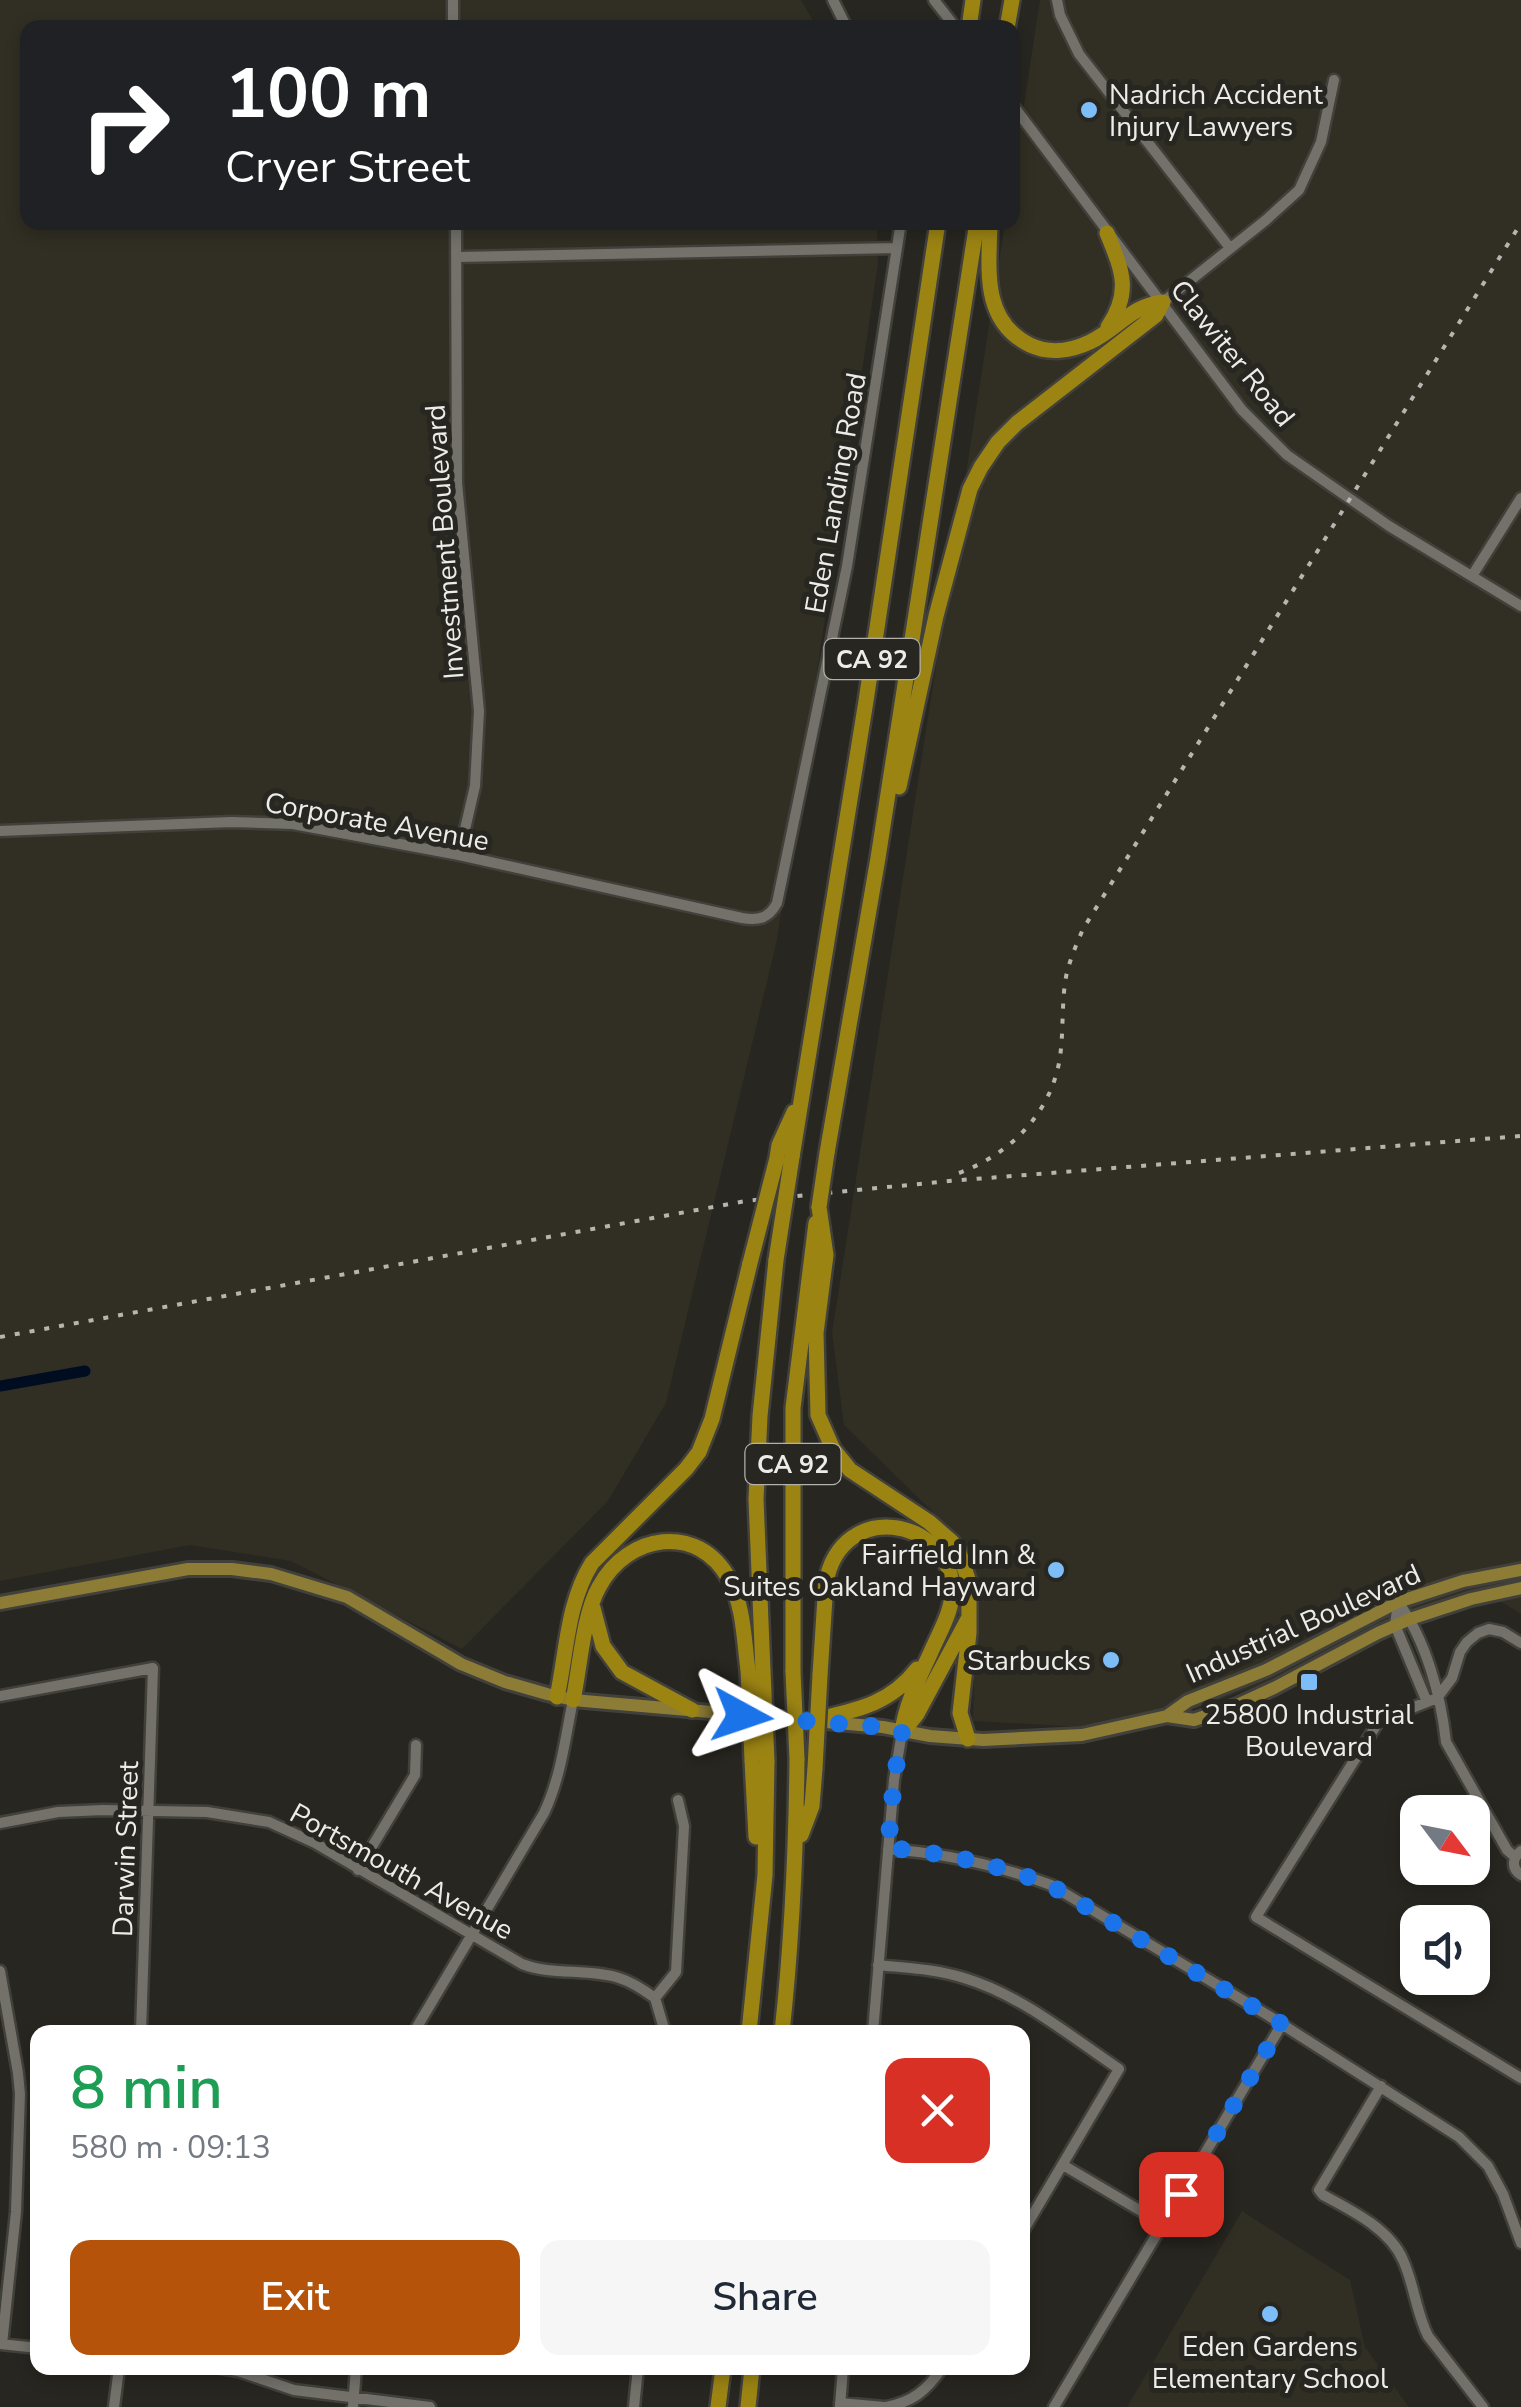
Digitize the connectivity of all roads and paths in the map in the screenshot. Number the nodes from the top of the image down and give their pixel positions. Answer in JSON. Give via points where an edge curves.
{"nodes":[{"id":1,"x":934,"y":0,"type":"edge"},
{"id":2,"x":1057,"y":0,"type":"edge"},
{"id":3,"x":950,"y":20,"type":"edge"},
{"id":4,"x":1334,"y":80,"type":"dead end"},
{"id":5,"x":1020,"y":116,"type":"edge"},
{"id":6,"x":456,"y":230,"type":"edge"},
{"id":7,"x":900,"y":230,"type":"edge"},
{"id":8,"x":937,"y":230,"type":"edge"},
{"id":9,"x":975,"y":230,"type":"edge"},
{"id":10,"x":990,"y":230,"type":"edge"},
{"id":11,"x":1107,"y":233,"type":"junction"},
{"id":12,"x":898,"y":248,"type":"junction"},
{"id":13,"x":1230,"y":248,"type":"junction"},
{"id":14,"x":457,"y":257,"type":"junction"},
{"id":15,"x":1162,"y":302,"type":"junction"},
{"id":16,"x":1102,"y":335,"type":"junction"},
{"id":17,"x":1521,"y":498,"type":"edge"},
{"id":18,"x":1472,"y":576,"type":"junction"},
{"id":19,"x":1521,"y":606,"type":"edge"},
{"id":20,"x":0,"y":831,"type":"edge"},
{"id":21,"x":459,"y":855,"type":"junction"},
{"id":22,"x":878,"y":858,"type":"junction"},
{"id":23,"x":742,"y":918,"type":"joint"},
{"id":24,"x":784,"y":1158,"type":"junction"},
{"id":25,"x":818,"y":1255,"type":"junction"},
{"id":26,"x":1521,"y":1570,"type":"edge"},
{"id":27,"x":1521,"y":1588,"type":"edge"},
{"id":28,"x":1398,"y":1602,"type":"junction"},
{"id":29,"x":0,"y":1603,"type":"edge"},
{"id":30,"x":592,"y":1604,"type":"junction"},
{"id":31,"x":968,"y":1619,"type":"junction"},
{"id":32,"x":1410,"y":1619,"type":"junction"},
{"id":33,"x":1396,"y":1626,"type":"junction"},
{"id":34,"x":1521,"y":1642,"type":"edge"},
{"id":35,"x":931,"y":1650,"type":"junction"},
{"id":36,"x":1410,"y":1660,"type":"junction"},
{"id":37,"x":1428,"y":1660,"type":"junction"},
{"id":38,"x":1456,"y":1661,"type":"junction"},
{"id":39,"x":755,"y":1671,"type":"junction"},
{"id":40,"x":0,"y":1696,"type":"edge"},
{"id":41,"x":565,"y":1699,"type":"junction"},
{"id":42,"x":1432,"y":1700,"type":"junction"},
{"id":43,"x":692,"y":1710,"type":"junction"},
{"id":44,"x":1167,"y":1716,"type":"junction"},
{"id":45,"x":806,"y":1722,"type":"junction"},
{"id":46,"x":902,"y":1732,"type":"junction"},
{"id":47,"x":968,"y":1739,"type":"junction"},
{"id":48,"x":416,"y":1745,"type":"dead end"},
{"id":49,"x":678,"y":1800,"type":"dead end"},
{"id":50,"x":150,"y":1812,"type":"junction"},
{"id":51,"x":0,"y":1823,"type":"edge"},
{"id":52,"x":796,"y":1848,"type":"junction"},
{"id":53,"x":888,"y":1848,"type":"junction"},
{"id":54,"x":1518,"y":1854,"type":"edge"},
{"id":55,"x":358,"y":1870,"type":"junction"},
{"id":56,"x":1521,"y":1875,"type":"edge"},
{"id":57,"x":472,"y":1936,"type":"junction"},
{"id":58,"x":878,"y":1965,"type":"junction"},
{"id":59,"x":0,"y":1971,"type":"edge"},
{"id":60,"x":655,"y":1998,"type":"junction"},
{"id":61,"x":1282,"y":2024,"type":"junction"},
{"id":62,"x":141,"y":2025,"type":"edge"},
{"id":63,"x":418,"y":2025,"type":"edge"},
{"id":64,"x":663,"y":2025,"type":"edge"},
{"id":65,"x":750,"y":2025,"type":"edge"},
{"id":66,"x":783,"y":2025,"type":"edge"},
{"id":67,"x":874,"y":2025,"type":"edge"},
{"id":68,"x":1521,"y":2078,"type":"edge"},
{"id":69,"x":1381,"y":2086,"type":"junction"},
{"id":70,"x":1064,"y":2165,"type":"junction"},
{"id":71,"x":1030,"y":2220,"type":"edge"},
{"id":72,"x":1163,"y":2224,"type":"junction"},
{"id":73,"x":1521,"y":2243,"type":"edge"},
{"id":74,"x":1,"y":2344,"type":"edge"},
{"id":75,"x":30,"y":2347,"type":"edge"},
{"id":76,"x":117,"y":2375,"type":"edge"},
{"id":77,"x":252,"y":2375,"type":"edge"},
{"id":78,"x":355,"y":2375,"type":"edge"},
{"id":79,"x":637,"y":2375,"type":"edge"},
{"id":80,"x":724,"y":2375,"type":"edge"},
{"id":81,"x":751,"y":2375,"type":"edge"},
{"id":82,"x":843,"y":2375,"type":"edge"},
{"id":83,"x":937,"y":2375,"type":"edge"},
{"id":84,"x":353,"y":2402,"type":"edge"},
{"id":85,"x":840,"y":2405,"type":"edge"},
{"id":86,"x":114,"y":2407,"type":"edge"},
{"id":87,"x":430,"y":2407,"type":"edge"},
{"id":88,"x":634,"y":2407,"type":"edge"},
{"id":89,"x":721,"y":2407,"type":"edge"},
{"id":90,"x":748,"y":2407,"type":"edge"},
{"id":91,"x":885,"y":2407,"type":"edge"},
{"id":92,"x":1054,"y":2407,"type":"edge"},
{"id":93,"x":1483,"y":2407,"type":"edge"}],
"edges":[{"from":1,"to":3,"type":"street"},
{"from":2,"to":13,"type":"street","via":[[1079,54]]},
{"from":4,"to":13,"type":"street","via":[[1321,142],[1298,190]]},
{"from":5,"to":11,"type":"street","name":"Clawiter Road"},
{"from":6,"to":14,"type":"street","name":"Investment Boulevard"},
{"from":7,"to":12,"type":"street","name":"Eden Landing Road"},
{"from":8,"to":24,"type":"highway","number":"CA 92","via":[[802,1095]]},
{"from":9,"to":22,"type":"highway","number":"CA 92"},
{"from":10,"to":16,"type":"highway","via":[[991,294],[1007,330],[1055,351]]},
{"from":11,"to":15,"type":"street","name":"Clawiter Road"},
{"from":11,"to":16,"type":"highway","via":[[1124,284]]},
{"from":12,"to":14,"type":"street"},
{"from":12,"to":23,"type":"street","name":"Eden Landing Road","via":[[848,566],[782,882],[772,912]]},
{"from":13,"to":15,"type":"street"},
{"from":14,"to":21,"type":"street","name":"Investment Boulevard","via":[[457,482],[479,710],[475,786]]},
{"from":15,"to":16,"type":"highway","via":[[1144,304]]},
{"from":15,"to":18,"type":"street","name":"Clawiter Road","via":[[1242,410],[1287,454]]},
{"from":15,"to":22,"type":"highway","via":[[1156,315],[1017,423],[981,467],[945,582],[892,823]]},
{"from":17,"to":18,"type":"street"},
{"from":18,"to":19,"type":"street","name":"Clawiter Road"},
{"from":20,"to":21,"type":"street","name":"Corporate Avenue","via":[[295,824]]},
{"from":21,"to":23,"type":"street","name":"Corporate Avenue"},
{"from":22,"to":25,"type":"highway","number":"CA 92","bridge":true,"via":[[827,1153]]},
{"from":24,"to":39,"type":"highway","number":"CA 92","bridge":true,"via":[[760,1416]]},
{"from":24,"to":41,"type":"highway","bridge":true,"via":[[706,1438],[686,1469],[581,1581],[572,1608]]},
{"from":25,"to":31,"type":"highway","via":[[816,1401],[822,1425],[850,1470],[952,1542],[966,1566]]},
{"from":25,"to":52,"type":"highway","number":"CA 92","bridge":true,"via":[[793,1408]]},
{"from":26,"to":28,"type":"main road","name":"Industrial Boulevard"},
{"from":27,"to":32,"type":"main road","name":"Industrial Boulevard"},
{"from":28,"to":32,"type":"street"},
{"from":28,"to":33,"type":"street"},
{"from":28,"to":44,"type":"main road","name":"Industrial Boulevard"},
{"from":29,"to":41,"type":"main road","name":"Industrial Boulevard","via":[[188,1569],[271,1574],[347,1597],[461,1664]]},
{"from":30,"to":39,"type":"highway","via":[[610,1569],[640,1547],[675,1542],[705,1550],[736,1592]]},
{"from":30,"to":41,"type":"highway"},
{"from":30,"to":43,"type":"highway","via":[[603,1646],[622,1672]]},
{"from":31,"to":46,"type":"highway"},
{"from":31,"to":47,"type":"highway","via":[[960,1713]]},
{"from":32,"to":33,"type":"main road","name":"Industrial Boulevard"},
{"from":32,"to":37,"type":"street"},
{"from":33,"to":36,"type":"street"},
{"from":33,"to":44,"type":"main road","name":"Industrial Boulevard","via":[[1238,1705],[1194,1720]]},
{"from":34,"to":38,"type":"street","via":[[1503,1632],[1478,1632]]},
{"from":35,"to":45,"type":"highway","via":[[892,1695]]},
{"from":35,"to":46,"type":"highway"},
{"from":35,"to":52,"type":"highway","bridge":true,"via":[[952,1599],[938,1550],[903,1529],[863,1530],[850,1538],[829,1568],[812,1806]]},
{"from":36,"to":37,"type":"street"},
{"from":36,"to":42,"type":"street"},
{"from":37,"to":38,"type":"street","via":[[1443,1667]]},
{"from":37,"to":42,"type":"street"},
{"from":38,"to":42,"type":"street","via":[[1452,1678]]},
{"from":39,"to":65,"type":"highway","number":"CA 92","bridge":true,"via":[[765,1875]]},
{"from":40,"to":50,"type":"street","name":"Darwin Street","via":[[153,1668]]},
{"from":41,"to":43,"type":"main road","name":"Industrial Boulevard"},
{"from":41,"to":57,"type":"street","via":[[554,1793]]},
{"from":42,"to":54,"type":"street","via":[[1446,1742],[1507,1850]]},
{"from":42,"to":68,"type":"street","via":[[1372,1728],[1256,1917]]},
{"from":43,"to":45,"type":"main road","name":"Industrial Boulevard"},
{"from":44,"to":47,"type":"main road","name":"Industrial Boulevard","via":[[1076,1735]]},
{"from":45,"to":46,"type":"main road","name":"Industrial Boulevard"},
{"from":46,"to":47,"type":"main road","name":"Industrial Boulevard"},
{"from":46,"to":53,"type":"street"},
{"from":48,"to":55,"type":"street","via":[[415,1775]]},
{"from":49,"to":60,"type":"street","via":[[684,1826],[676,1972]]},
{"from":50,"to":51,"type":"street","name":"Portsmouth Avenue","via":[[58,1812]]},
{"from":50,"to":55,"type":"street","name":"Portsmouth Avenue","via":[[269,1822]]},
{"from":50,"to":62,"type":"street","name":"Darwin Street"},
{"from":52,"to":66,"type":"highway","number":"CA 92"},
{"from":53,"to":58,"type":"street"},
{"from":53,"to":61,"type":"street","via":[[966,1858],[1050,1885]]},
{"from":54,"to":56,"type":"street","via":[[1515,1869]]},
{"from":55,"to":57,"type":"street","name":"Portsmouth Avenue"},
{"from":57,"to":60,"type":"street","name":"Portsmouth Avenue","via":[[538,1970],[618,1978]]},
{"from":57,"to":63,"type":"street"},
{"from":58,"to":67,"type":"street"},
{"from":58,"to":70,"type":"street","via":[[967,1978],[1014,1999],[1119,2068]]},
{"from":59,"to":74,"type":"street","via":[[20,2094]]},
{"from":60,"to":64,"type":"street"},
{"from":61,"to":69,"type":"street"},
{"from":61,"to":72,"type":"street"},
{"from":69,"to":73,"type":"street","via":[[1475,2151],[1503,2194]]},
{"from":69,"to":93,"type":"street","via":[[1320,2190],[1394,2243],[1428,2336]]},
{"from":70,"to":71,"type":"street"},
{"from":70,"to":72,"type":"street"},
{"from":72,"to":92,"type":"street"},
{"from":74,"to":75,"type":"street"},
{"from":76,"to":86,"type":"street"},
{"from":77,"to":84,"type":"street"},
{"from":78,"to":84,"type":"street"},
{"from":79,"to":88,"type":"street"},
{"from":80,"to":89,"type":"highway"},
{"from":81,"to":90,"type":"highway"},
{"from":82,"to":85,"type":"street"},
{"from":83,"to":91,"type":"street","via":[[915,2398]]},
{"from":84,"to":87,"type":"street"},
{"from":85,"to":91,"type":"street"}]}
